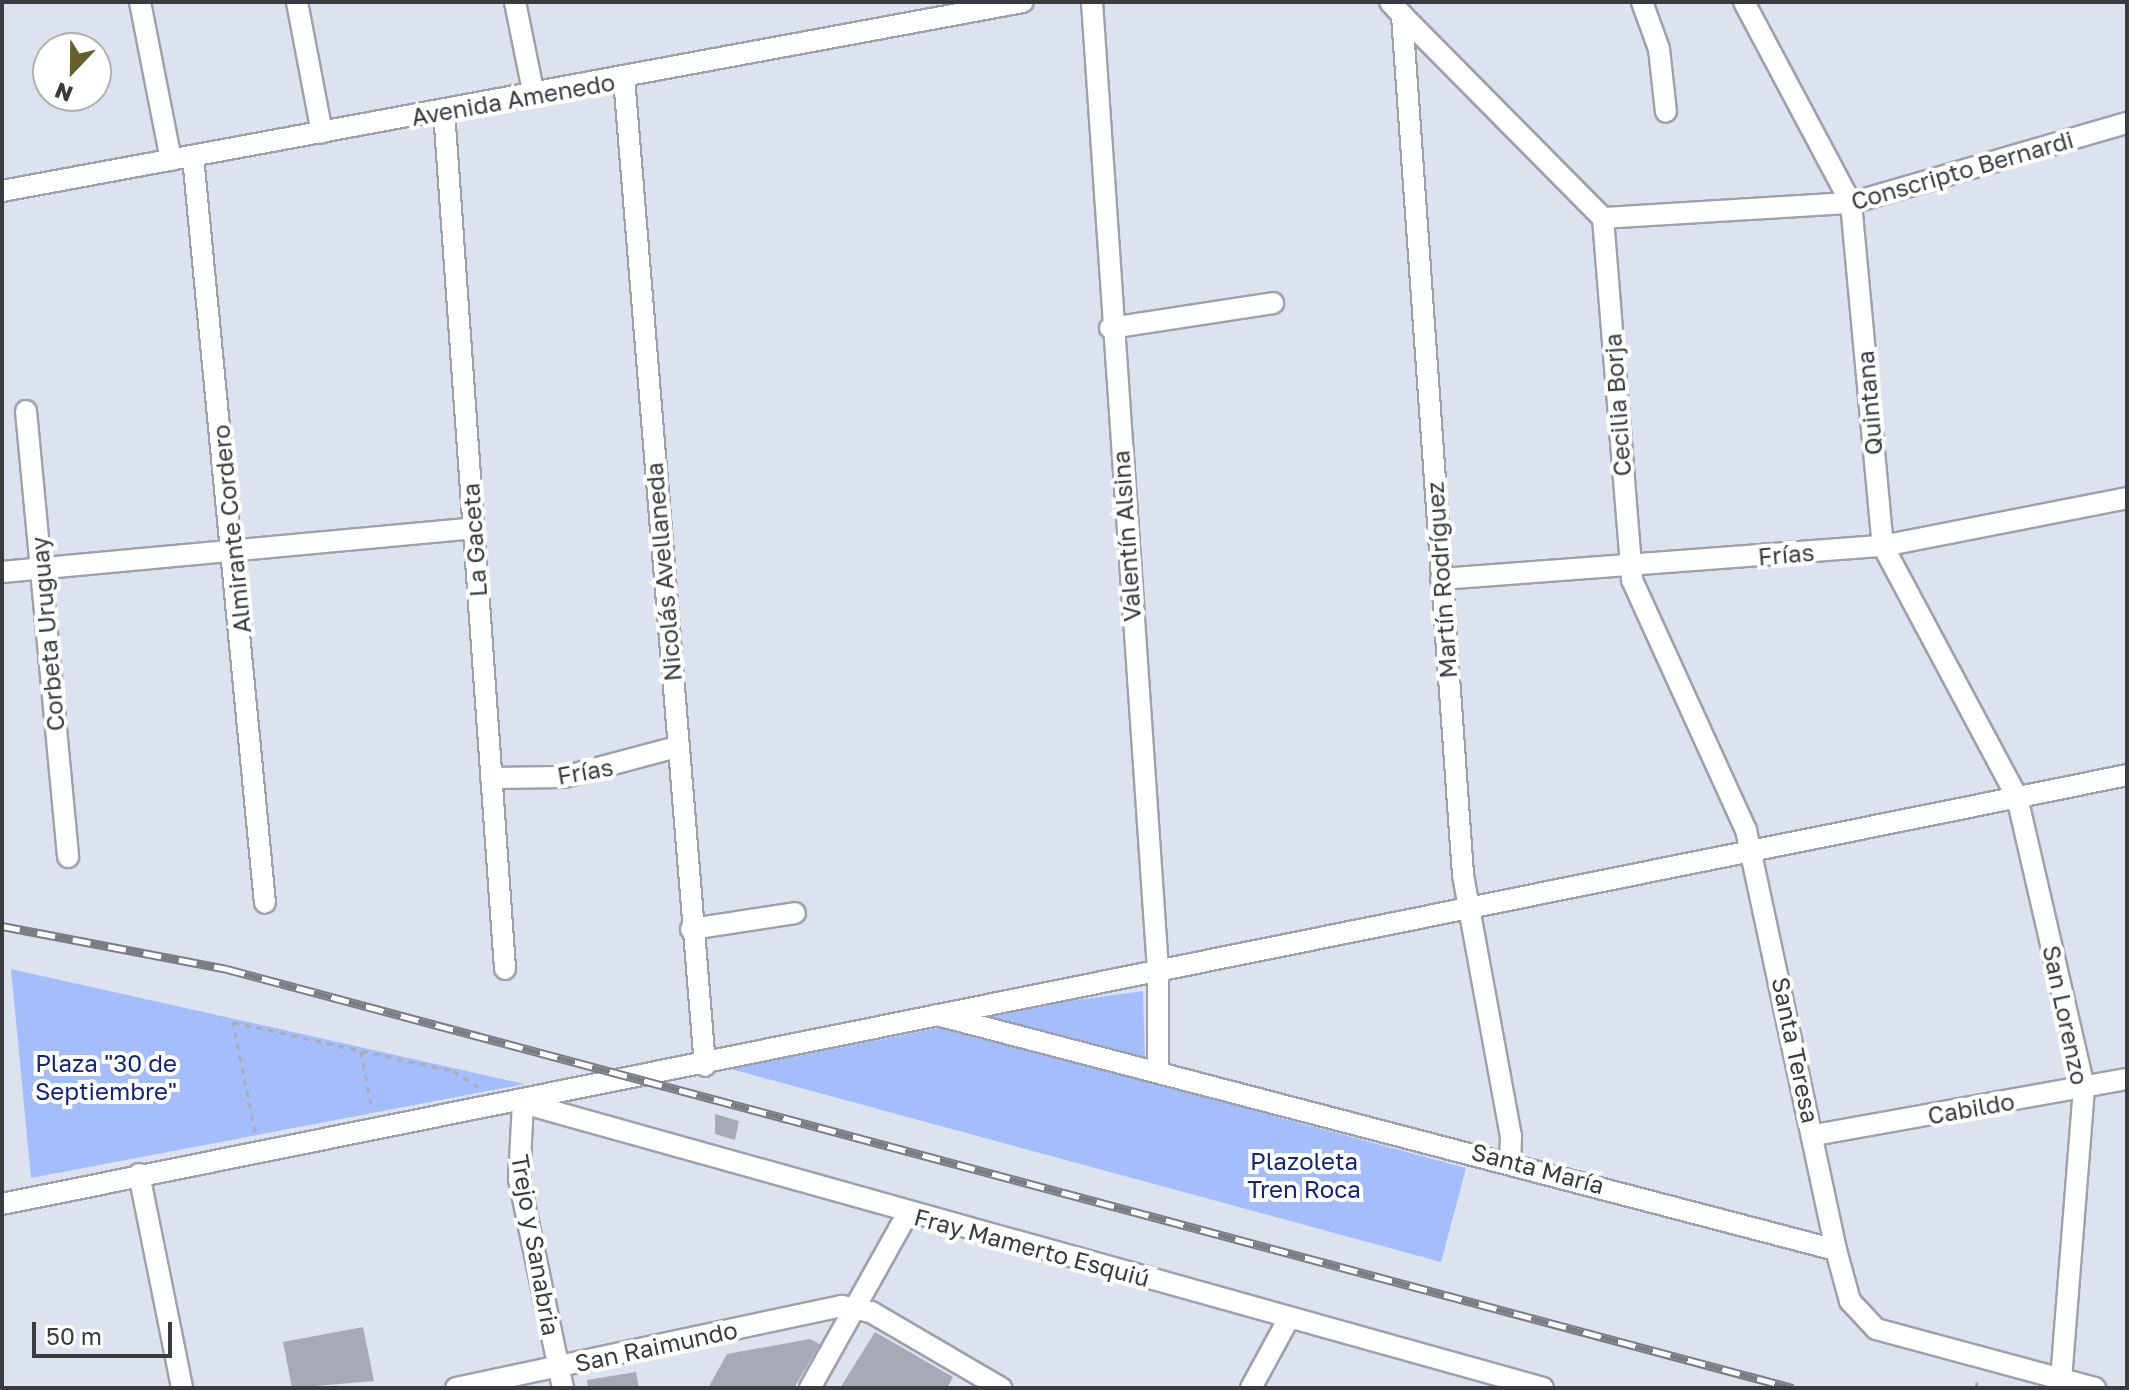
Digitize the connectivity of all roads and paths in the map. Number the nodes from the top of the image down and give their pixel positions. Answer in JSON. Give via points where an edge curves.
{"nodes":[{"id":1,"x":140,"y":2,"type":"edge"},
{"id":2,"x":297,"y":2,"type":"edge"},
{"id":3,"x":515,"y":2,"type":"edge"},
{"id":4,"x":1023,"y":2,"type":"edge"},
{"id":5,"x":1092,"y":2,"type":"edge"},
{"id":6,"x":1642,"y":2,"type":"edge"},
{"id":7,"x":1744,"y":2,"type":"edge"},
{"id":8,"x":973,"y":7,"type":"edge"},
{"id":9,"x":1396,"y":8,"type":"edge"},
{"id":10,"x":624,"y":78,"type":"junction"},
{"id":11,"x":534,"y":95,"type":"junction"},
{"id":12,"x":444,"y":111,"type":"junction"},
{"id":13,"x":1666,"y":112,"type":"dead end"},
{"id":14,"x":2127,"y":123,"type":"edge"},
{"id":15,"x":322,"y":133,"type":"junction"},
{"id":16,"x":193,"y":157,"type":"junction"},
{"id":17,"x":171,"y":160,"type":"junction"},
{"id":18,"x":2,"y":191,"type":"edge"},
{"id":19,"x":1851,"y":203,"type":"junction"},
{"id":20,"x":1603,"y":218,"type":"junction"},
{"id":21,"x":1273,"y":303,"type":"dead end"},
{"id":22,"x":1110,"y":328,"type":"junction"},
{"id":23,"x":26,"y":411,"type":"dead end"},
{"id":24,"x":2127,"y":498,"type":"edge"},
{"id":25,"x":473,"y":528,"type":"junction"},
{"id":26,"x":1883,"y":546,"type":"junction"},
{"id":27,"x":234,"y":550,"type":"junction"},
{"id":28,"x":1630,"y":566,"type":"junction"},
{"id":29,"x":41,"y":569,"type":"junction"},
{"id":30,"x":2,"y":572,"type":"edge"},
{"id":31,"x":1441,"y":579,"type":"junction"},
{"id":32,"x":677,"y":747,"type":"junction"},
{"id":33,"x":2127,"y":775,"type":"edge"},
{"id":34,"x":491,"y":778,"type":"junction"},
{"id":35,"x":2017,"y":797,"type":"junction"},
{"id":36,"x":1752,"y":851,"type":"junction"},
{"id":37,"x":68,"y":857,"type":"dead end"},
{"id":38,"x":265,"y":903,"type":"dead end"},
{"id":39,"x":1466,"y":907,"type":"junction"},
{"id":40,"x":795,"y":913,"type":"dead end"},
{"id":41,"x":691,"y":929,"type":"junction"},
{"id":42,"x":505,"y":969,"type":"dead end"},
{"id":43,"x":1158,"y":970,"type":"junction"},
{"id":44,"x":930,"y":1013,"type":"junction"},
{"id":45,"x":361,"y":1051,"type":"junction"},
{"id":46,"x":705,"y":1066,"type":"junction"},
{"id":47,"x":1158,"y":1070,"type":"junction"},
{"id":48,"x":2127,"y":1079,"type":"edge"},
{"id":49,"x":2084,"y":1088,"type":"junction"},
{"id":50,"x":523,"y":1103,"type":"junction"},
{"id":51,"x":486,"y":1109,"type":"junction"},
{"id":52,"x":375,"y":1130,"type":"junction"},
{"id":53,"x":1815,"y":1135,"type":"junction"},
{"id":54,"x":259,"y":1152,"type":"junction"},
{"id":55,"x":1510,"y":1160,"type":"junction"},
{"id":56,"x":139,"y":1174,"type":"junction"},
{"id":57,"x":2,"y":1204,"type":"edge"},
{"id":58,"x":908,"y":1213,"type":"junction"},
{"id":59,"x":1836,"y":1250,"type":"junction"},
{"id":60,"x":856,"y":1307,"type":"junction"},
{"id":61,"x":1289,"y":1318,"type":"junction"},
{"id":62,"x":559,"y":1366,"type":"junction"},
{"id":63,"x":2061,"y":1379,"type":"junction"},
{"id":64,"x":182,"y":1388,"type":"edge"},
{"id":65,"x":456,"y":1388,"type":"edge"},
{"id":66,"x":563,"y":1388,"type":"edge"},
{"id":67,"x":810,"y":1388,"type":"edge"},
{"id":68,"x":1001,"y":1388,"type":"edge"},
{"id":69,"x":1251,"y":1388,"type":"edge"},
{"id":70,"x":1543,"y":1388,"type":"edge"},
{"id":71,"x":2095,"y":1388,"type":"edge"}],
"edges":[{"from":1,"to":17,"type":"street"},
{"from":2,"to":15,"type":"street"},
{"from":3,"to":11,"type":"street"},
{"from":4,"to":8,"type":"street","name":"Avenida Amenedo"},
{"from":5,"to":22,"type":"street","name":"Valentín Alsina"},
{"from":6,"to":13,"type":"street","via":[[1659,49]]},
{"from":7,"to":19,"type":"street","name":"Quintana"},
{"from":8,"to":10,"type":"street","name":"Avenida Amenedo"},
{"from":9,"to":20,"type":"street"},
{"from":9,"to":31,"type":"street","name":"Martín Rodríguez"},
{"from":10,"to":11,"type":"street","name":"Avenida Amenedo"},
{"from":10,"to":32,"type":"street","name":"Nicolás Avellaneda"},
{"from":11,"to":12,"type":"street","name":"Avenida Amenedo"},
{"from":12,"to":15,"type":"street","name":"Avenida Amenedo"},
{"from":12,"to":25,"type":"street","name":"La Gaceta"},
{"from":14,"to":19,"type":"street","name":"Conscripto Bernardi"},
{"from":15,"to":16,"type":"street","name":"Avenida Amenedo"},
{"from":16,"to":17,"type":"street","name":"Avenida Amenedo"},
{"from":16,"to":27,"type":"street","name":"Almirante Cordero"},
{"from":17,"to":18,"type":"street","name":"Avenida Amenedo"},
{"from":19,"to":20,"type":"street","name":"Conscripto Bernardi"},
{"from":19,"to":26,"type":"street","name":"Quintana"},
{"from":20,"to":28,"type":"street","name":"Cecilia Borja"},
{"from":21,"to":22,"type":"street"},
{"from":22,"to":43,"type":"street","name":"Valentín Alsina"},
{"from":23,"to":29,"type":"street","name":"Corbeta Uruguay"},
{"from":24,"to":26,"type":"street","name":"Frías"},
{"from":25,"to":27,"type":"street"},
{"from":25,"to":34,"type":"street","name":"La Gaceta"},
{"from":26,"to":28,"type":"street","name":"Frías"},
{"from":26,"to":35,"type":"street","name":"Quintana"},
{"from":27,"to":29,"type":"street"},
{"from":27,"to":38,"type":"street","name":"Almirante Cordero"},
{"from":28,"to":31,"type":"street","name":"Frías"},
{"from":28,"to":36,"type":"street","name":"Cecilia Borja","via":[[1635,592]]},
{"from":29,"to":30,"type":"street"},
{"from":29,"to":37,"type":"street","name":"Corbeta Uruguay"},
{"from":31,"to":39,"type":"street","name":"Martín Rodríguez"},
{"from":32,"to":34,"type":"street","name":"Frías","via":[[564,777]]},
{"from":32,"to":41,"type":"street","name":"Nicolás Avellaneda"},
{"from":33,"to":35,"type":"street"},
{"from":34,"to":42,"type":"street","name":"La Gaceta"},
{"from":35,"to":36,"type":"street"},
{"from":35,"to":49,"type":"street","name":"San Lorenzo"},
{"from":36,"to":39,"type":"street"},
{"from":36,"to":53,"type":"street","name":"Santa Teresa"},
{"from":39,"to":43,"type":"street"},
{"from":39,"to":55,"type":"street","name":"Martín Rodríguez","via":[[1511,1136]]},
{"from":40,"to":41,"type":"street"},
{"from":41,"to":46,"type":"street","name":"Nicolás Avellaneda"},
{"from":43,"to":44,"type":"street"},
{"from":43,"to":47,"type":"street","name":"Valentín Alsina"},
{"from":44,"to":46,"type":"street"},
{"from":44,"to":47,"type":"street","name":"Santa María"},
{"from":45,"to":51,"type":"path","via":[[465,1077],[480,1088]]},
{"from":45,"to":52,"type":"path"},
{"from":45,"to":54,"type":"path","via":[[233,1022]]},
{"from":46,"to":50,"type":"street"},
{"from":47,"to":55,"type":"street","name":"Santa María"},
{"from":48,"to":49,"type":"street","name":"Cabildo"},
{"from":49,"to":53,"type":"street","name":"Cabildo"},
{"from":49,"to":63,"type":"street","name":"San Lorenzo"},
{"from":50,"to":51,"type":"street"},
{"from":50,"to":58,"type":"street","name":"Fray Mamerto Esquiú"},
{"from":50,"to":62,"type":"street","name":"Trejo y Sanabria","via":[[519,1179]]},
{"from":51,"to":52,"type":"street"},
{"from":52,"to":54,"type":"street"},
{"from":53,"to":59,"type":"street","name":"Santa Teresa"},
{"from":54,"to":56,"type":"street"},
{"from":55,"to":59,"type":"street","name":"Santa María"},
{"from":56,"to":57,"type":"street"},
{"from":56,"to":64,"type":"street"},
{"from":58,"to":60,"type":"street"},
{"from":58,"to":61,"type":"street","name":"Fray Mamerto Esquiú"},
{"from":59,"to":63,"type":"street","via":[[1850,1301],[1876,1329]]},
{"from":60,"to":62,"type":"street","name":"San Raimundo"},
{"from":60,"to":67,"type":"street"},
{"from":60,"to":68,"type":"street"},
{"from":61,"to":69,"type":"street"},
{"from":61,"to":70,"type":"street","name":"Fray Mamerto Esquiú"},
{"from":62,"to":65,"type":"street","name":"San Raimundo"},
{"from":62,"to":66,"type":"street","name":"Trejo y Sanabria"},
{"from":63,"to":71,"type":"street"}]}
